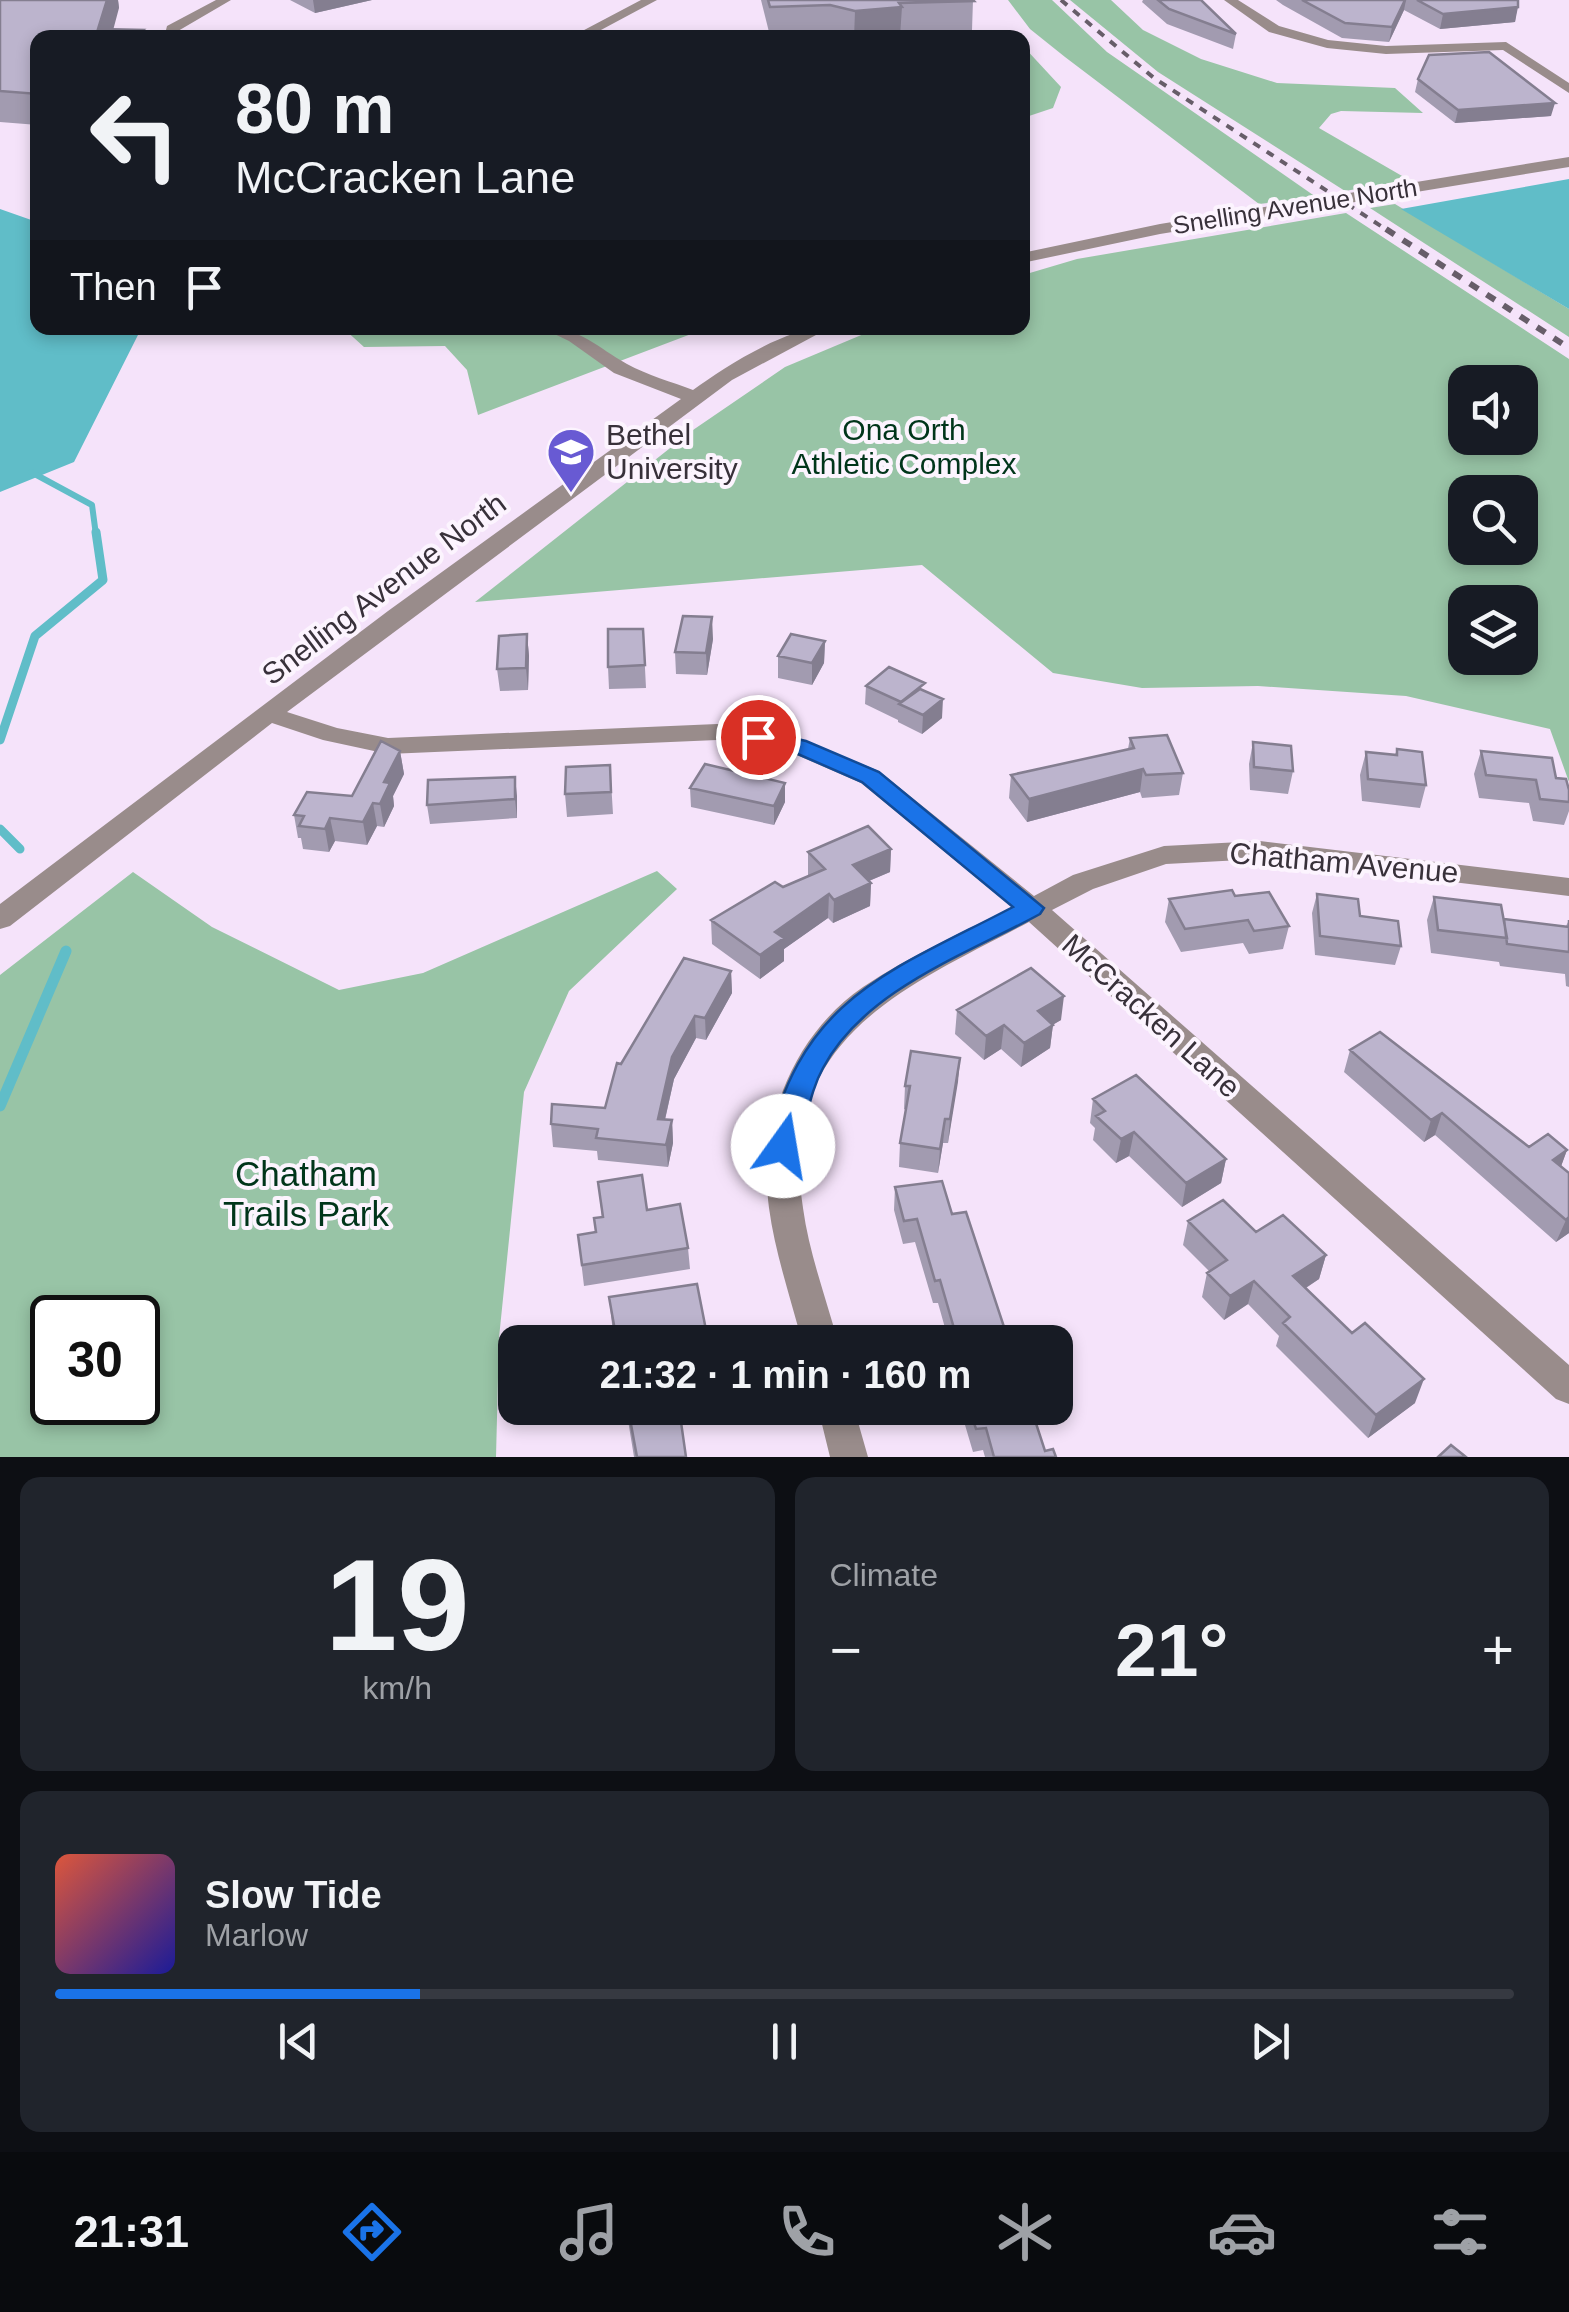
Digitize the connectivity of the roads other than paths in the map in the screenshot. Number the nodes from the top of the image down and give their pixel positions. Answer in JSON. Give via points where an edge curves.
{"nodes":[{"id":1,"x":225,"y":0,"type":"edge"},
{"id":2,"x":651,"y":0,"type":"edge"},
{"id":3,"x":1230,"y":0,"type":"edge"},
{"id":4,"x":172,"y":30,"type":"edge"},
{"id":5,"x":591,"y":30,"type":"edge"},
{"id":6,"x":1569,"y":89,"type":"edge"},
{"id":7,"x":1569,"y":162,"type":"edge"},
{"id":8,"x":1030,"y":256,"type":"edge"},
{"id":9,"x":569,"y":335,"type":"edge"},
{"id":10,"x":806,"y":335,"type":"edge"},
{"id":11,"x":696,"y":398,"type":"junction"},
{"id":12,"x":272,"y":715,"type":"junction"},
{"id":13,"x":1569,"y":887,"type":"edge"},
{"id":14,"x":1031,"y":908,"type":"junction"},
{"id":15,"x":0,"y":919,"type":"edge"},
{"id":16,"x":816,"y":1325,"type":"edge"},
{"id":17,"x":1569,"y":1388,"type":"edge"},
{"id":18,"x":841,"y":1425,"type":"edge"},
{"id":19,"x":849,"y":1457,"type":"edge"}],
"edges":[{"from":1,"to":4,"type":"street"},
{"from":2,"to":5,"type":"street"},
{"from":3,"to":6,"type":"street","via":[[1274,30],[1340,46],[1506,46]]},
{"from":7,"to":8,"type":"street","name":"Snelling Avenue North"},
{"from":9,"to":11,"type":"street","via":[[622,369]]},
{"from":10,"to":11,"type":"street","name":"Snelling Avenue North"},
{"from":11,"to":12,"type":"street","name":"Snelling Avenue North","via":[[396,616]]},
{"from":12,"to":14,"type":"street","name":"McCracken Lane","via":[[388,746],[693,732],[798,746],[870,777]]},
{"from":12,"to":15,"type":"street","name":"Snelling Avenue North"},
{"from":13,"to":14,"type":"street","name":"Chatham Avenue","via":[[1278,852],[1208,850],[1136,864]]},
{"from":14,"to":16,"type":"street","name":"Chatham Avenue","via":[[871,996],[814,1058],[783,1146],[786,1210]]},
{"from":14,"to":17,"type":"street","name":"McCracken Lane"},
{"from":18,"to":19,"type":"street"}]}
